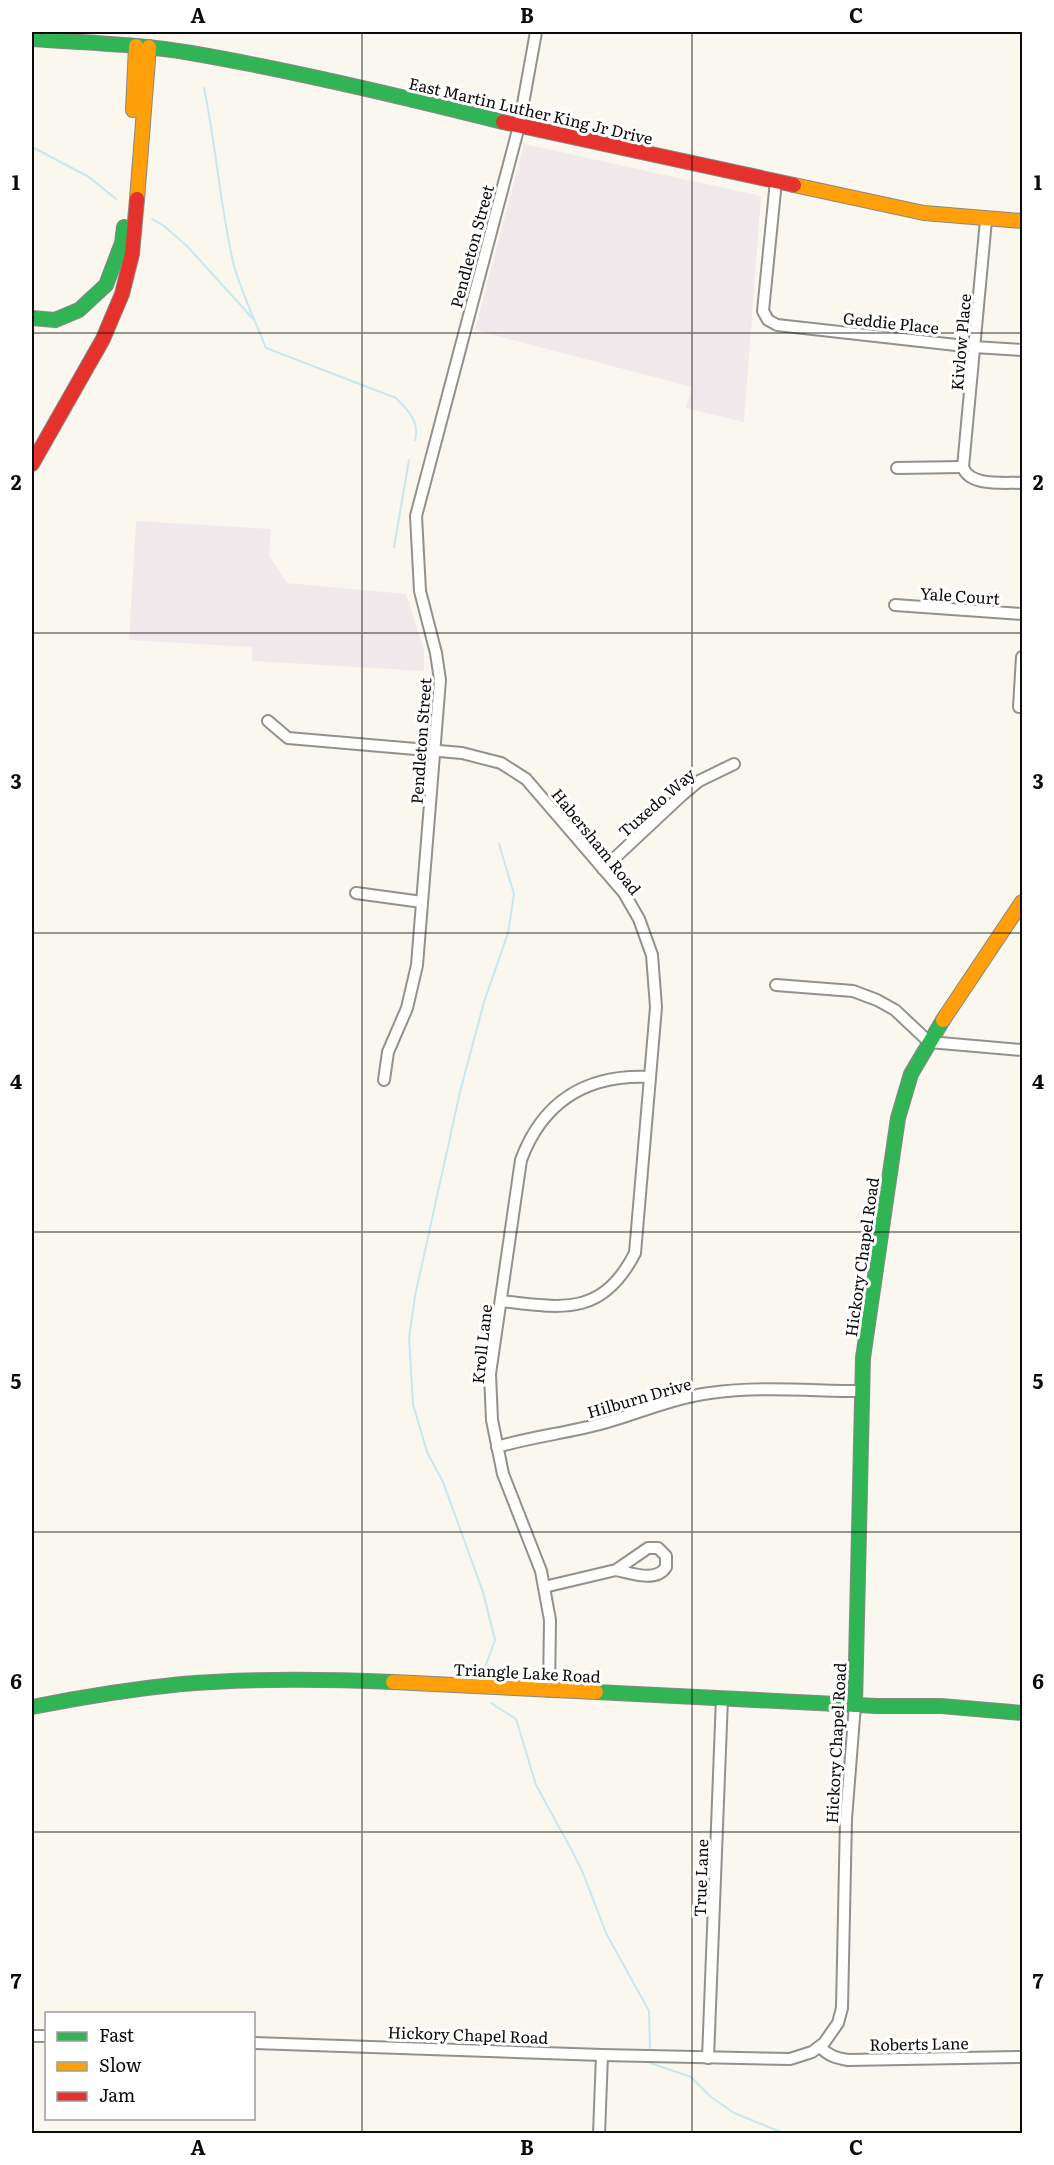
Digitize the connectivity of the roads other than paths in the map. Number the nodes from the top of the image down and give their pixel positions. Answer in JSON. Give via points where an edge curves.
{"nodes":[{"id":1,"x":536,"y":32,"type":"edge"},
{"id":2,"x":32,"y":39,"type":"edge"},
{"id":3,"x":143,"y":47,"type":"junction"},
{"id":4,"x":519,"y":126,"type":"junction"},
{"id":5,"x":776,"y":181,"type":"junction"},
{"id":6,"x":987,"y":220,"type":"junction"},
{"id":7,"x":1023,"y":221,"type":"edge"},
{"id":8,"x":32,"y":318,"type":"edge"},
{"id":9,"x":974,"y":347,"type":"junction"},
{"id":10,"x":1023,"y":350,"type":"edge"},
{"id":11,"x":32,"y":464,"type":"edge"},
{"id":12,"x":963,"y":467,"type":"junction"},
{"id":13,"x":897,"y":468,"type":"dead end"},
{"id":14,"x":1023,"y":483,"type":"edge"},
{"id":15,"x":895,"y":605,"type":"dead end"},
{"id":16,"x":1023,"y":614,"type":"edge"},
{"id":17,"x":1023,"y":657,"type":"edge"},
{"id":18,"x":1019,"y":707,"type":"dead end"},
{"id":19,"x":268,"y":721,"type":"dead end"},
{"id":20,"x":436,"y":750,"type":"junction"},
{"id":21,"x":734,"y":764,"type":"dead end"},
{"id":22,"x":603,"y":869,"type":"junction"},
{"id":23,"x":356,"y":893,"type":"dead end"},
{"id":24,"x":422,"y":902,"type":"junction"},
{"id":25,"x":1020,"y":908,"type":"edge"},
{"id":26,"x":776,"y":985,"type":"dead end"},
{"id":27,"x":929,"y":1042,"type":"junction"},
{"id":28,"x":1023,"y":1050,"type":"edge"},
{"id":29,"x":650,"y":1077,"type":"junction"},
{"id":30,"x":384,"y":1080,"type":"dead end"},
{"id":31,"x":501,"y":1301,"type":"junction"},
{"id":32,"x":862,"y":1391,"type":"junction"},
{"id":33,"x":497,"y":1447,"type":"junction"},
{"id":34,"x":616,"y":1570,"type":"dead end"},
{"id":35,"x":544,"y":1587,"type":"junction"},
{"id":36,"x":549,"y":1691,"type":"junction"},
{"id":37,"x":722,"y":1698,"type":"junction"},
{"id":38,"x":855,"y":1705,"type":"junction"},
{"id":39,"x":32,"y":1707,"type":"edge"},
{"id":40,"x":1023,"y":1713,"type":"edge"},
{"id":41,"x":255,"y":2043,"type":"edge"},
{"id":42,"x":820,"y":2047,"type":"junction"},
{"id":43,"x":602,"y":2055,"type":"junction"},
{"id":44,"x":1023,"y":2057,"type":"edge"},
{"id":45,"x":708,"y":2058,"type":"junction"},
{"id":46,"x":599,"y":2133,"type":"edge"}],
"edges":[{"from":1,"to":4,"type":"street","name":"Pendleton Street"},
{"from":2,"to":3,"type":"main road","name":"East Martin Luther King Jr Drive"},
{"from":3,"to":4,"type":"main road","name":"East Martin Luther King Jr Drive","via":[[275,69]]},
{"from":3,"to":8,"type":"main road","via":[[126,214],[115,264],[106,285],[80,310],[55,320]]},
{"from":3,"to":11,"type":"main road","via":[[132,254],[122,294],[103,339]]},
{"from":4,"to":5,"type":"main road","name":"East Martin Luther King Jr Drive"},
{"from":4,"to":20,"type":"street","name":"Pendleton Street","via":[[416,516],[420,591],[440,680]]},
{"from":5,"to":6,"type":"main road","name":"East Martin Luther King Jr Drive","via":[[924,213]]},
{"from":5,"to":9,"type":"street","name":"Geddie Place","via":[[763,311],[768,320]]},
{"from":6,"to":7,"type":"main road","name":"East Martin Luther King Jr Drive"},
{"from":6,"to":9,"type":"street","name":"Kivlow Place"},
{"from":9,"to":10,"type":"street","name":"Geddie Place"},
{"from":9,"to":12,"type":"street","name":"Kivlow Place"},
{"from":12,"to":13,"type":"street"},
{"from":12,"to":14,"type":"street","via":[[976,480]]},
{"from":15,"to":16,"type":"street","name":"Yale Court"},
{"from":17,"to":18,"type":"street"},
{"from":19,"to":20,"type":"street","name":"Habersham Road","via":[[288,738]]},
{"from":20,"to":22,"type":"street","name":"Habersham Road","via":[[501,763],[526,778]]},
{"from":20,"to":24,"type":"street","name":"Pendleton Street"},
{"from":21,"to":22,"type":"street","name":"Tuxedo Way","via":[[699,781]]},
{"from":22,"to":29,"type":"street","name":"Habersham Road","via":[[624,893],[639,919],[652,955],[656,1007]]},
{"from":23,"to":24,"type":"street"},
{"from":24,"to":30,"type":"street","name":"Pendleton Street","via":[[417,965],[407,1008],[388,1052]]},
{"from":25,"to":27,"type":"main road","name":"Hickory Chapel Road"},
{"from":26,"to":27,"type":"street","via":[[853,991],[894,1010]]},
{"from":27,"to":28,"type":"street"},
{"from":27,"to":32,"type":"main road","name":"Hickory Chapel Road","via":[[911,1074],[898,1118],[863,1358]]},
{"from":29,"to":31,"type":"street","name":"Kroll Lane","via":[[615,1078],[583,1088],[557,1104],[536,1128],[521,1160]]},
{"from":29,"to":31,"type":"street","name":"Habersham Road","via":[[634,1253],[626,1269],[606,1291],[577,1304],[557,1307]]},
{"from":31,"to":33,"type":"street","name":"Kroll Lane","via":[[490,1374]]},
{"from":32,"to":33,"type":"street","name":"Hilburn Drive","via":[[710,1393],[677,1399],[597,1425]]},
{"from":32,"to":38,"type":"main road","name":"Hickory Chapel Road"},
{"from":33,"to":35,"type":"street","name":"Kroll Lane"},
{"from":34,"to":35,"type":"street"},
{"from":35,"to":36,"type":"street","name":"Kroll Lane","via":[[550,1620]]},
{"from":36,"to":37,"type":"main road","name":"Triangle Lake Road"},
{"from":36,"to":39,"type":"main road","name":"Triangle Lake Road","via":[[440,1683],[270,1680],[184,1684]]},
{"from":37,"to":38,"type":"main road","name":"Triangle Lake Road"},
{"from":37,"to":45,"type":"street","name":"True Lane"},
{"from":38,"to":40,"type":"main road","name":"Triangle Lake Road","via":[[942,1706]]},
{"from":38,"to":42,"type":"street","name":"Hickory Chapel Road","via":[[846,1819],[842,2008],[832,2034]]},
{"from":41,"to":43,"type":"street","name":"Hickory Chapel Road"},
{"from":42,"to":44,"type":"street","name":"Roberts Lane","via":[[834,2058],[848,2060]]},
{"from":42,"to":45,"type":"street","name":"Hickory Chapel Road","via":[[790,2059]]},
{"from":43,"to":45,"type":"street","name":"Hickory Chapel Road"},
{"from":43,"to":46,"type":"street"}]}
